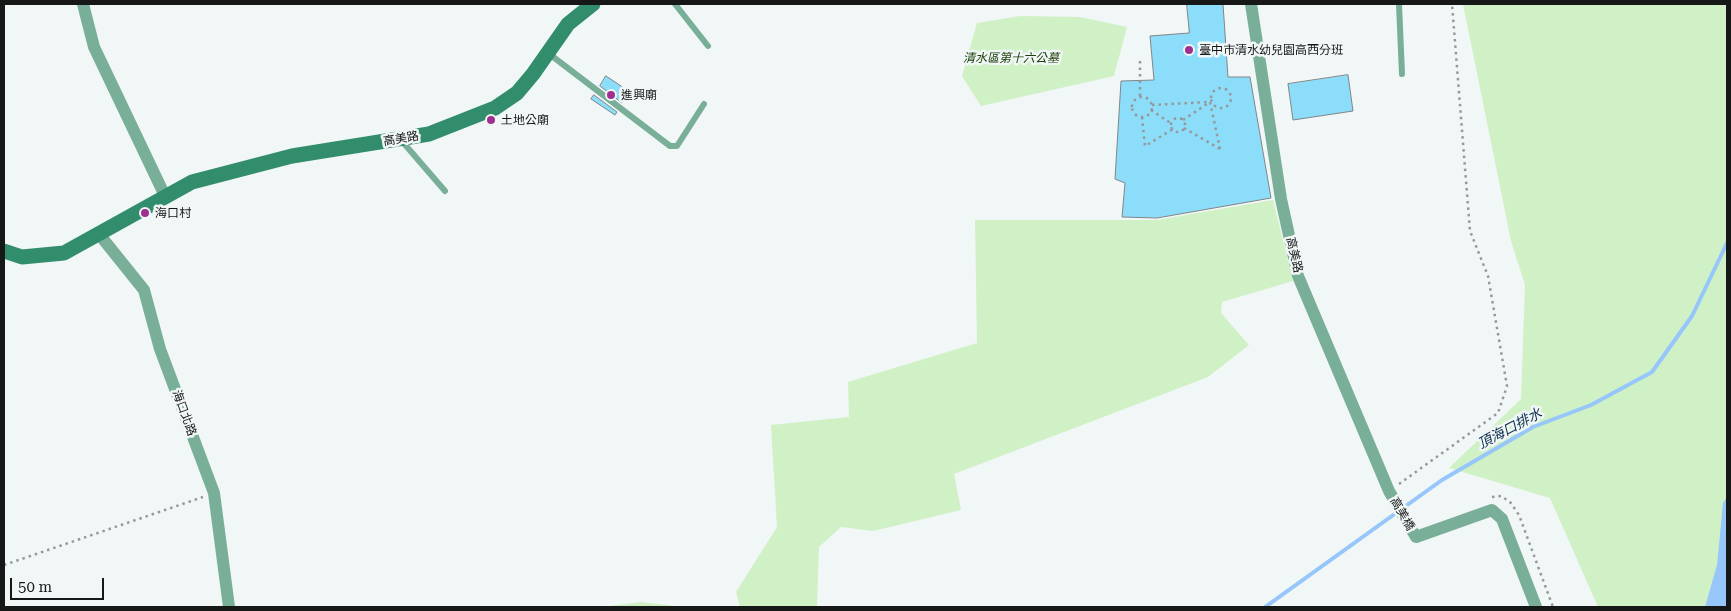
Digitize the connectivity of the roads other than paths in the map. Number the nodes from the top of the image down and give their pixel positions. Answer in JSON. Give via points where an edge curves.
{"nodes":[{"id":1,"x":83,"y":4,"type":"edge"},
{"id":2,"x":594,"y":4,"type":"edge"},
{"id":3,"x":675,"y":4,"type":"edge"},
{"id":4,"x":1251,"y":4,"type":"edge"},
{"id":5,"x":1399,"y":4,"type":"edge"},
{"id":6,"x":708,"y":46,"type":"dead end"},
{"id":7,"x":548,"y":53,"type":"junction"},
{"id":8,"x":1402,"y":74,"type":"dead end"},
{"id":9,"x":704,"y":104,"type":"dead end"},
{"id":10,"x":400,"y":139,"type":"junction"},
{"id":11,"x":445,"y":191,"type":"dead end"},
{"id":12,"x":165,"y":196,"type":"junction"},
{"id":13,"x":99,"y":234,"type":"junction"},
{"id":14,"x":4,"y":251,"type":"edge"},
{"id":15,"x":1393,"y":488,"type":"joint"},
{"id":16,"x":229,"y":607,"type":"edge"},
{"id":17,"x":1536,"y":607,"type":"edge"}],
"edges":[{"from":1,"to":12,"type":"street","via":[[94,47]]},
{"from":2,"to":7,"type":"street","name":"高美路","via":[[568,24]]},
{"from":3,"to":6,"type":"lane"},
{"from":4,"to":15,"type":"street","name":"高美路","via":[[1281,199],[1298,276]]},
{"from":5,"to":8,"type":"lane"},
{"from":7,"to":9,"type":"lane","via":[[670,146],[677,146]]},
{"from":7,"to":10,"type":"street","name":"高美路","via":[[517,93],[495,108],[429,134]]},
{"from":10,"to":11,"type":"lane"},
{"from":10,"to":12,"type":"street","name":"高美路","via":[[292,156],[192,182]]},
{"from":12,"to":13,"type":"street","name":"高美路"},
{"from":13,"to":14,"type":"street","name":"高美路","via":[[64,253],[22,256]]},
{"from":13,"to":16,"type":"street","name":"海口北路","via":[[144,290],[160,349],[214,493]]},
{"from":15,"to":17,"type":"street","name":"高美橋","via":[[1416,537],[1492,510],[1502,518]]}]}
